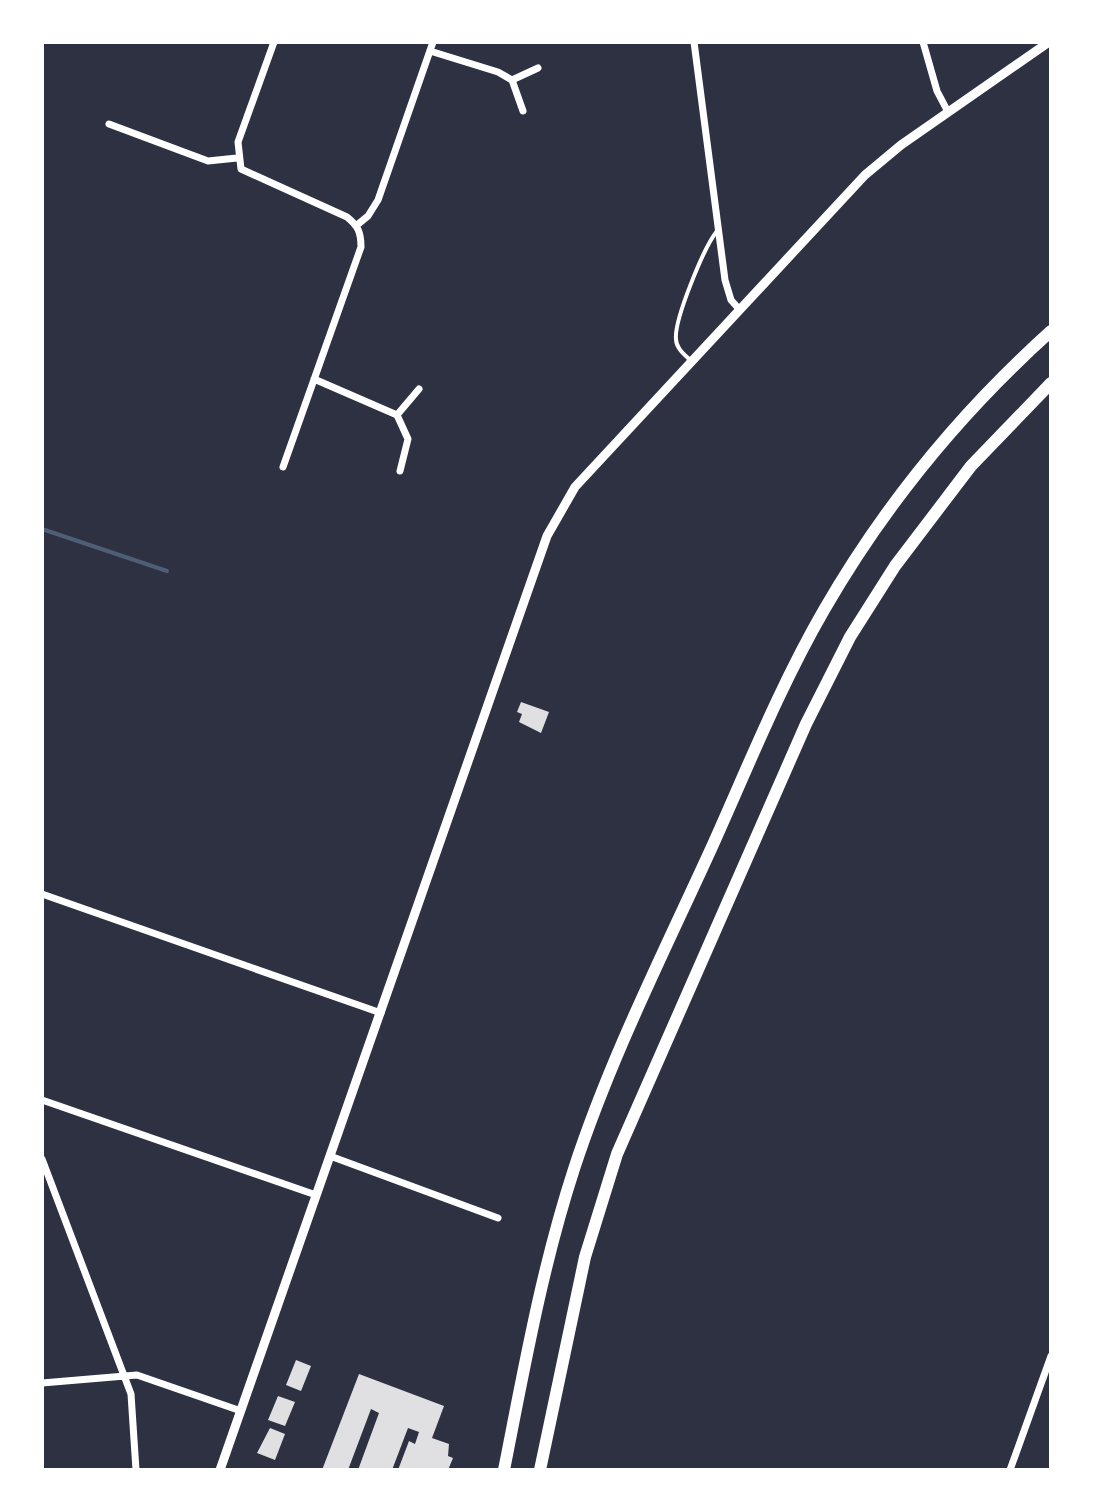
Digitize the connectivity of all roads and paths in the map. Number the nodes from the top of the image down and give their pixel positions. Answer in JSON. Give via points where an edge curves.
{"nodes":[{"id":1,"x":274,"y":42,"type":"edge"},
{"id":2,"x":433,"y":42,"type":"edge"},
{"id":3,"x":694,"y":42,"type":"edge"},
{"id":4,"x":923,"y":42,"type":"edge"},
{"id":5,"x":1049,"y":42,"type":"edge"},
{"id":6,"x":430,"y":51,"type":"junction"},
{"id":7,"x":538,"y":68,"type":"dead end"},
{"id":8,"x":512,"y":80,"type":"junction"},
{"id":9,"x":523,"y":111,"type":"dead end"},
{"id":10,"x":948,"y":112,"type":"junction"},
{"id":11,"x":109,"y":124,"type":"dead end"},
{"id":12,"x":237,"y":158,"type":"junction"},
{"id":13,"x":357,"y":225,"type":"junction"},
{"id":14,"x":718,"y":229,"type":"junction"},
{"id":15,"x":739,"y":309,"type":"junction"},
{"id":16,"x":1051,"y":331,"type":"edge"},
{"id":17,"x":691,"y":361,"type":"junction"},
{"id":18,"x":314,"y":379,"type":"junction"},
{"id":19,"x":1051,"y":383,"type":"edge"},
{"id":20,"x":419,"y":389,"type":"dead end"},
{"id":21,"x":1051,"y":397,"type":"edge"},
{"id":22,"x":1030,"y":403,"type":"junction"},
{"id":23,"x":397,"y":415,"type":"junction"},
{"id":24,"x":283,"y":467,"type":"dead end"},
{"id":25,"x":400,"y":471,"type":"dead end"},
{"id":26,"x":42,"y":894,"type":"edge"},
{"id":27,"x":381,"y":1013,"type":"junction"},
{"id":28,"x":42,"y":1100,"type":"edge"},
{"id":29,"x":330,"y":1156,"type":"junction"},
{"id":30,"x":42,"y":1159,"type":"edge"},
{"id":31,"x":42,"y":1186,"type":"edge"},
{"id":32,"x":52,"y":1186,"type":"junction"},
{"id":33,"x":316,"y":1195,"type":"junction"},
{"id":34,"x":498,"y":1218,"type":"dead end"},
{"id":35,"x":1051,"y":1356,"type":"edge"},
{"id":36,"x":123,"y":1376,"type":"junction"},
{"id":37,"x":42,"y":1383,"type":"edge"},
{"id":38,"x":241,"y":1411,"type":"junction"},
{"id":39,"x":136,"y":1470,"type":"edge"},
{"id":40,"x":220,"y":1470,"type":"edge"},
{"id":41,"x":504,"y":1470,"type":"edge"},
{"id":42,"x":540,"y":1470,"type":"edge"},
{"id":43,"x":1010,"y":1470,"type":"edge"}],
"edges":[{"from":1,"to":12,"type":"street"},
{"from":2,"to":6,"type":"street"},
{"from":3,"to":14,"type":"street"},
{"from":4,"to":10,"type":"street"},
{"from":5,"to":10,"type":"street"},
{"from":6,"to":8,"type":"street"},
{"from":6,"to":13,"type":"street","via":[[378,200]]},
{"from":7,"to":8,"type":"street"},
{"from":8,"to":9,"type":"street"},
{"from":10,"to":15,"type":"street","via":[[865,175]]},
{"from":11,"to":12,"type":"street","via":[[208,161]]},
{"from":12,"to":13,"type":"street","via":[[252,176],[306,196]]},
{"from":13,"to":18,"type":"street","via":[[361,247]]},
{"from":14,"to":15,"type":"street","via":[[727,290]]},
{"from":14,"to":17,"type":"lane","via":[[703,251],[676,331],[677,345]]},
{"from":15,"to":17,"type":"street"},
{"from":16,"to":41,"type":"highway","via":[[989,391],[919,472],[855,560],[799,656],[580,1151],[546,1264]]},
{"from":17,"to":27,"type":"street","via":[[557,513]]},
{"from":18,"to":23,"type":"street"},
{"from":18,"to":24,"type":"street"},
{"from":19,"to":22,"type":"highway"},
{"from":20,"to":23,"type":"street"},
{"from":21,"to":22,"type":"highway"},
{"from":22,"to":42,"type":"highway","via":[[971,466],[895,566],[850,637],[800,736],[617,1154],[585,1257]]},
{"from":23,"to":25,"type":"street","via":[[408,439]]},
{"from":26,"to":27,"type":"street"},
{"from":27,"to":29,"type":"street"},
{"from":28,"to":33,"type":"street"},
{"from":29,"to":33,"type":"street"},
{"from":29,"to":34,"type":"street"},
{"from":30,"to":32,"type":"street"},
{"from":31,"to":32,"type":"street"},
{"from":32,"to":36,"type":"street"},
{"from":33,"to":38,"type":"street"},
{"from":35,"to":43,"type":"street"},
{"from":36,"to":37,"type":"street"},
{"from":36,"to":38,"type":"street","via":[[142,1376]]},
{"from":36,"to":39,"type":"street","via":[[133,1404]]},
{"from":38,"to":40,"type":"street"}]}
